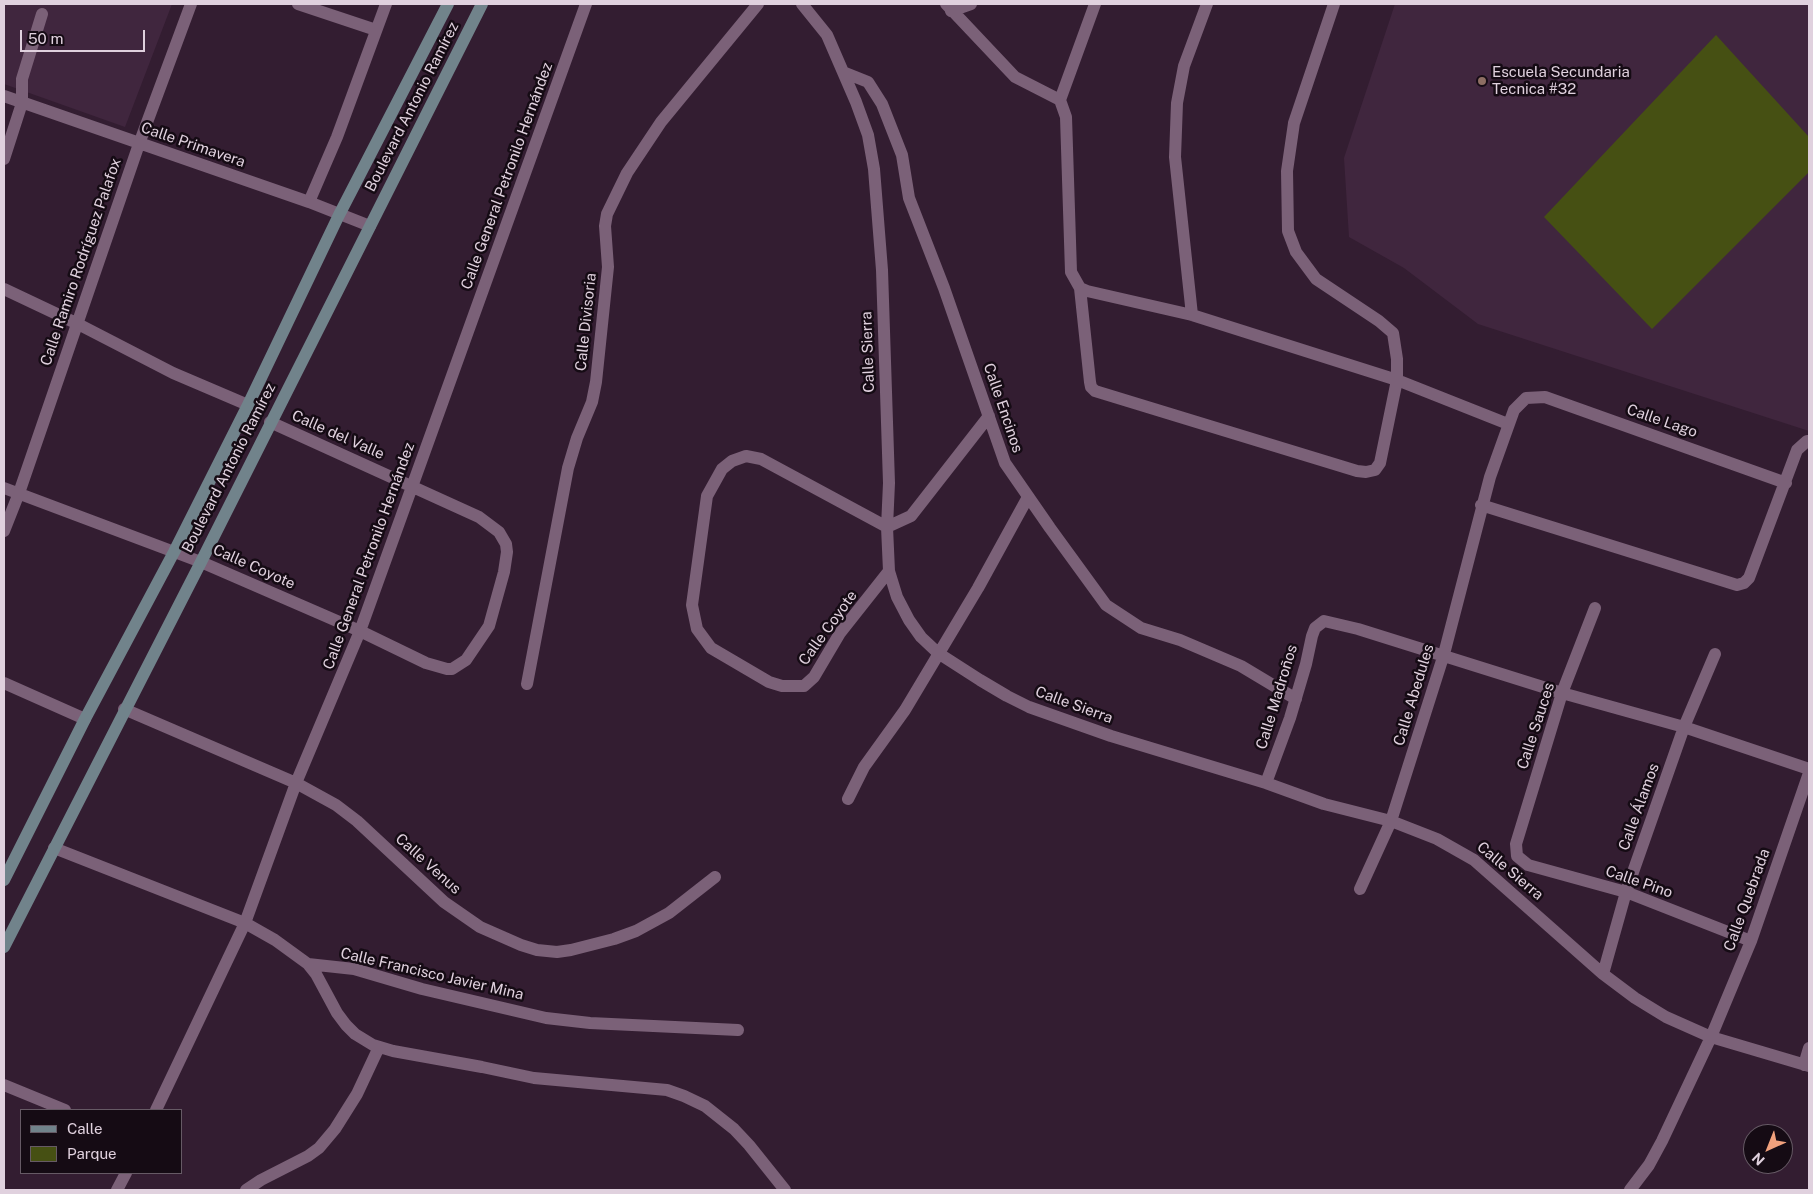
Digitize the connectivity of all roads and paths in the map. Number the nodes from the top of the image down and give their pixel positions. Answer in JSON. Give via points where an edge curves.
{"nodes":[{"id":1,"x":191,"y":4,"type":"edge"},
{"id":2,"x":298,"y":4,"type":"edge"},
{"id":3,"x":386,"y":4,"type":"edge"},
{"id":4,"x":448,"y":4,"type":"edge"},
{"id":5,"x":482,"y":4,"type":"edge"},
{"id":6,"x":586,"y":4,"type":"edge"},
{"id":7,"x":758,"y":4,"type":"edge"},
{"id":8,"x":802,"y":4,"type":"edge"},
{"id":9,"x":971,"y":4,"type":"edge"},
{"id":10,"x":1095,"y":4,"type":"edge"},
{"id":11,"x":1207,"y":4,"type":"edge"},
{"id":12,"x":1334,"y":4,"type":"edge"},
{"id":13,"x":949,"y":7,"type":"edge"},
{"id":14,"x":42,"y":14,"type":"dead end"},
{"id":15,"x":376,"y":30,"type":"junction"},
{"id":16,"x":843,"y":72,"type":"junction"},
{"id":17,"x":4,"y":96,"type":"edge"},
{"id":18,"x":1060,"y":100,"type":"junction"},
{"id":19,"x":22,"y":103,"type":"junction"},
{"id":20,"x":139,"y":144,"type":"junction"},
{"id":21,"x":4,"y":159,"type":"edge"},
{"id":22,"x":309,"y":202,"type":"junction"},
{"id":23,"x":339,"y":215,"type":"junction"},
{"id":24,"x":370,"y":226,"type":"junction"},
{"id":25,"x":1080,"y":288,"type":"junction"},
{"id":26,"x":4,"y":289,"type":"edge"},
{"id":27,"x":1192,"y":315,"type":"junction"},
{"id":28,"x":78,"y":324,"type":"junction"},
{"id":29,"x":1397,"y":380,"type":"junction"},
{"id":30,"x":1526,"y":398,"type":"joint"},
{"id":31,"x":248,"y":405,"type":"junction"},
{"id":32,"x":989,"y":416,"type":"junction"},
{"id":33,"x":270,"y":422,"type":"junction"},
{"id":34,"x":1508,"y":424,"type":"junction"},
{"id":35,"x":1808,"y":441,"type":"edge"},
{"id":36,"x":1786,"y":483,"type":"junction"},
{"id":37,"x":412,"y":487,"type":"junction"},
{"id":38,"x":4,"y":488,"type":"edge"},
{"id":39,"x":19,"y":493,"type":"junction"},
{"id":40,"x":1028,"y":498,"type":"junction"},
{"id":41,"x":1481,"y":506,"type":"junction"},
{"id":42,"x":887,"y":527,"type":"junction"},
{"id":43,"x":4,"y":531,"type":"edge"},
{"id":44,"x":174,"y":552,"type":"junction"},
{"id":45,"x":200,"y":562,"type":"junction"},
{"id":46,"x":889,"y":571,"type":"junction"},
{"id":47,"x":1595,"y":608,"type":"dead end"},
{"id":48,"x":360,"y":631,"type":"junction"},
{"id":49,"x":938,"y":653,"type":"junction"},
{"id":50,"x":1444,"y":654,"type":"junction"},
{"id":51,"x":1715,"y":654,"type":"dead end"},
{"id":52,"x":459,"y":665,"type":"joint"},
{"id":53,"x":4,"y":683,"type":"edge"},
{"id":54,"x":527,"y":684,"type":"dead end"},
{"id":55,"x":1562,"y":693,"type":"junction"},
{"id":56,"x":1296,"y":699,"type":"junction"},
{"id":57,"x":124,"y":709,"type":"junction"},
{"id":58,"x":85,"y":719,"type":"junction"},
{"id":59,"x":1684,"y":727,"type":"junction"},
{"id":60,"x":1809,"y":768,"type":"edge"},
{"id":61,"x":1809,"y":773,"type":"edge"},
{"id":62,"x":296,"y":783,"type":"junction"},
{"id":63,"x":1266,"y":784,"type":"junction"},
{"id":64,"x":848,"y":799,"type":"dead end"},
{"id":65,"x":1391,"y":821,"type":"junction"},
{"id":66,"x":54,"y":848,"type":"junction"},
{"id":67,"x":1517,"y":856,"type":"joint"},
{"id":68,"x":715,"y":877,"type":"dead end"},
{"id":69,"x":4,"y":880,"type":"edge"},
{"id":70,"x":1360,"y":889,"type":"dead end"},
{"id":71,"x":1626,"y":892,"type":"junction"},
{"id":72,"x":245,"y":923,"type":"junction"},
{"id":73,"x":1751,"y":940,"type":"junction"},
{"id":74,"x":4,"y":947,"type":"edge"},
{"id":75,"x":308,"y":964,"type":"junction"},
{"id":76,"x":1603,"y":974,"type":"junction"},
{"id":77,"x":738,"y":1030,"type":"dead end"},
{"id":78,"x":1712,"y":1037,"type":"junction"},
{"id":79,"x":379,"y":1047,"type":"junction"},
{"id":80,"x":1809,"y":1048,"type":"edge"},
{"id":81,"x":1807,"y":1066,"type":"edge"},
{"id":82,"x":4,"y":1085,"type":"edge"},
{"id":83,"x":63,"y":1109,"type":"edge"},
{"id":84,"x":156,"y":1109,"type":"edge"},
{"id":85,"x":125,"y":1174,"type":"edge"},
{"id":86,"x":117,"y":1190,"type":"edge"},
{"id":87,"x":246,"y":1190,"type":"edge"},
{"id":88,"x":785,"y":1190,"type":"edge"},
{"id":89,"x":1630,"y":1190,"type":"edge"}],
"edges":[{"from":1,"to":20,"type":"street","name":"Calle Ramiro Rodríguez Palafox"},
{"from":2,"to":15,"type":"street"},
{"from":3,"to":15,"type":"street"},
{"from":4,"to":23,"type":"main road","name":"Boulevard Antonio Ramírez"},
{"from":5,"to":24,"type":"main road","name":"Boulevard Antonio Ramírez"},
{"from":6,"to":37,"type":"street","name":"Calle General Petronilo Hernández"},
{"from":7,"to":54,"type":"street","name":"Calle Divisoria","via":[[661,122],[628,173],[607,214],[608,267],[596,382],[568,468]]},
{"from":8,"to":16,"type":"street","name":"Calle Sierra","via":[[827,35]]},
{"from":9,"to":13,"type":"street"},
{"from":10,"to":18,"type":"street"},
{"from":11,"to":27,"type":"street","via":[[1184,66],[1177,103],[1175,157]]},
{"from":12,"to":29,"type":"street","via":[[1294,123],[1287,171],[1288,231],[1296,252],[1316,279],[1393,333]]},
{"from":13,"to":18,"type":"street","via":[[1015,77]]},
{"from":14,"to":19,"type":"street","via":[[22,79]]},
{"from":15,"to":22,"type":"street"},
{"from":16,"to":32,"type":"street","name":"Calle Encinos","via":[[868,82],[882,104],[902,155],[909,198]]},
{"from":16,"to":42,"type":"street","name":"Calle Sierra","via":[[868,135],[874,169],[882,279],[889,483]]},
{"from":17,"to":19,"type":"street","name":"Calle Primavera"},
{"from":18,"to":25,"type":"street","via":[[1066,117],[1071,272]]},
{"from":19,"to":20,"type":"street","name":"Calle Primavera"},
{"from":19,"to":21,"type":"street"},
{"from":20,"to":22,"type":"street","name":"Calle Primavera"},
{"from":20,"to":28,"type":"street","name":"Calle Ramiro Rodríguez Palafox"},
{"from":22,"to":23,"type":"street","name":"Calle Primavera"},
{"from":23,"to":24,"type":"street","name":"Calle Primavera"},
{"from":23,"to":31,"type":"main road","name":"Boulevard Antonio Ramírez"},
{"from":24,"to":33,"type":"main road","name":"Boulevard Antonio Ramírez"},
{"from":25,"to":27,"type":"street"},
{"from":25,"to":29,"type":"street","via":[[1090,382],[1095,391],[1356,471],[1374,470],[1380,462]]},
{"from":26,"to":28,"type":"street"},
{"from":27,"to":29,"type":"street"},
{"from":28,"to":31,"type":"street","via":[[173,373]]},
{"from":28,"to":39,"type":"street","name":"Calle Ramiro Rodríguez Palafox"},
{"from":29,"to":34,"type":"street"},
{"from":30,"to":34,"type":"street","name":"Calle Abedules","via":[[1514,410]]},
{"from":30,"to":36,"type":"street","name":"Calle Lago","via":[[1545,397]]},
{"from":31,"to":44,"type":"main road","name":"Boulevard Antonio Ramírez"},
{"from":32,"to":40,"type":"street","name":"Calle Encinos","via":[[1005,463]]},
{"from":32,"to":42,"type":"street","via":[[911,516]]},
{"from":33,"to":37,"type":"street","name":"Calle del Valle"},
{"from":33,"to":45,"type":"main road","name":"Boulevard Antonio Ramírez"},
{"from":34,"to":41,"type":"street","name":"Calle Abedules"},
{"from":35,"to":36,"type":"street","via":[[1797,450]]},
{"from":36,"to":41,"type":"street","via":[[1749,578],[1737,585]]},
{"from":37,"to":48,"type":"street","name":"Calle General Petronilo Hernández"},
{"from":37,"to":52,"type":"street","name":"Calle del Valle","via":[[480,517],[495,527],[506,544],[504,572],[489,626],[472,653]]},
{"from":38,"to":39,"type":"street","name":"Calle Coyote"},
{"from":39,"to":43,"type":"street","name":"Calle Ramiro Rodríguez Palafox"},
{"from":39,"to":44,"type":"street","name":"Calle Coyote"},
{"from":40,"to":49,"type":"street"},
{"from":40,"to":56,"type":"street","name":"Calle Encinos","via":[[1106,605],[1141,628],[1180,640],[1241,666]]},
{"from":41,"to":50,"type":"street","name":"Calle Abedules"},
{"from":42,"to":46,"type":"street","name":"Calle Sierra"},
{"from":42,"to":46,"type":"street","name":"Calle Coyote","via":[[761,459],[746,456],[732,461],[722,469],[707,496],[692,605],[696,629],[711,648],[769,682],[804,686],[814,677],[840,634]]},
{"from":44,"to":45,"type":"street","name":"Calle Coyote"},
{"from":44,"to":58,"type":"main road","name":"Boulevard Antonio Ramírez"},
{"from":45,"to":48,"type":"street","name":"Calle Coyote"},
{"from":45,"to":57,"type":"main road","name":"Boulevard Antonio Ramírez"},
{"from":46,"to":49,"type":"street","name":"Calle Sierra","via":[[896,597],[909,620]]},
{"from":47,"to":55,"type":"street","name":"Calle Sauces"},
{"from":48,"to":52,"type":"street","name":"Calle Coyote","via":[[426,663],[447,669]]},
{"from":48,"to":62,"type":"street","name":"Calle General Petronilo Hernández"},
{"from":49,"to":63,"type":"street","name":"Calle Sierra","via":[[1029,707]]},
{"from":49,"to":64,"type":"street","via":[[905,710],[864,767]]},
{"from":50,"to":55,"type":"street"},
{"from":50,"to":56,"type":"street","name":"Calle Madroños","via":[[1322,622],[1312,636]]},
{"from":50,"to":65,"type":"street","name":"Calle Abedules"},
{"from":51,"to":59,"type":"street","name":"Calle Álamos"},
{"from":53,"to":58,"type":"street"},
{"from":55,"to":59,"type":"street"},
{"from":55,"to":67,"type":"street","name":"Calle Sauces","via":[[1516,844]]},
{"from":56,"to":63,"type":"street","name":"Calle Madroños"},
{"from":57,"to":62,"type":"street","name":"Calle Venus"},
{"from":57,"to":66,"type":"main road","name":"Boulevard Antonio Ramírez"},
{"from":58,"to":69,"type":"main road","name":"Boulevard Antonio Ramírez"},
{"from":59,"to":60,"type":"street"},
{"from":59,"to":71,"type":"street","name":"Calle Álamos"},
{"from":61,"to":73,"type":"street","name":"Calle Quebrada"},
{"from":62,"to":68,"type":"street","name":"Calle Venus","via":[[357,821],[444,902],[480,927],[537,950],[571,950],[636,931],[668,913]]},
{"from":62,"to":72,"type":"street","name":"Calle General Petronilo Hernández"},
{"from":63,"to":65,"type":"street","name":"Calle Sierra","via":[[1324,804]]},
{"from":65,"to":70,"type":"street","name":"Calle Abedules"},
{"from":65,"to":76,"type":"street","name":"Calle Sierra","via":[[1438,839],[1474,860]]},
{"from":66,"to":72,"type":"street","name":"Calle Francisco Javier Mina"},
{"from":66,"to":74,"type":"main road","name":"Boulevard Antonio Ramírez"},
{"from":67,"to":71,"type":"street","name":"Calle Pino","via":[[1528,865]]},
{"from":71,"to":73,"type":"street","name":"Calle Pino"},
{"from":71,"to":76,"type":"street","name":"Calle Álamos"},
{"from":72,"to":75,"type":"street","name":"Calle Francisco Javier Mina"},
{"from":72,"to":84,"type":"street","name":"Calle General Petronilo Hernández"},
{"from":73,"to":78,"type":"street","name":"Calle Quebrada"},
{"from":75,"to":77,"type":"street","name":"Calle Francisco Javier Mina","via":[[354,969],[422,989],[546,1018]]},
{"from":75,"to":79,"type":"street","via":[[346,1025],[363,1040]]},
{"from":76,"to":78,"type":"street","name":"Calle Sierra","via":[[1666,1017]]},
{"from":78,"to":81,"type":"street","name":"Calle Sierra"},
{"from":78,"to":89,"type":"street","name":"Calle Quebrada","via":[[1662,1141]]},
{"from":79,"to":87,"type":"street","via":[[357,1094],[319,1148]]},
{"from":79,"to":88,"type":"street","via":[[534,1078],[667,1090],[704,1106],[734,1129]]},
{"from":80,"to":81,"type":"street"},
{"from":82,"to":83,"type":"street"},
{"from":85,"to":86,"type":"street"}]}
